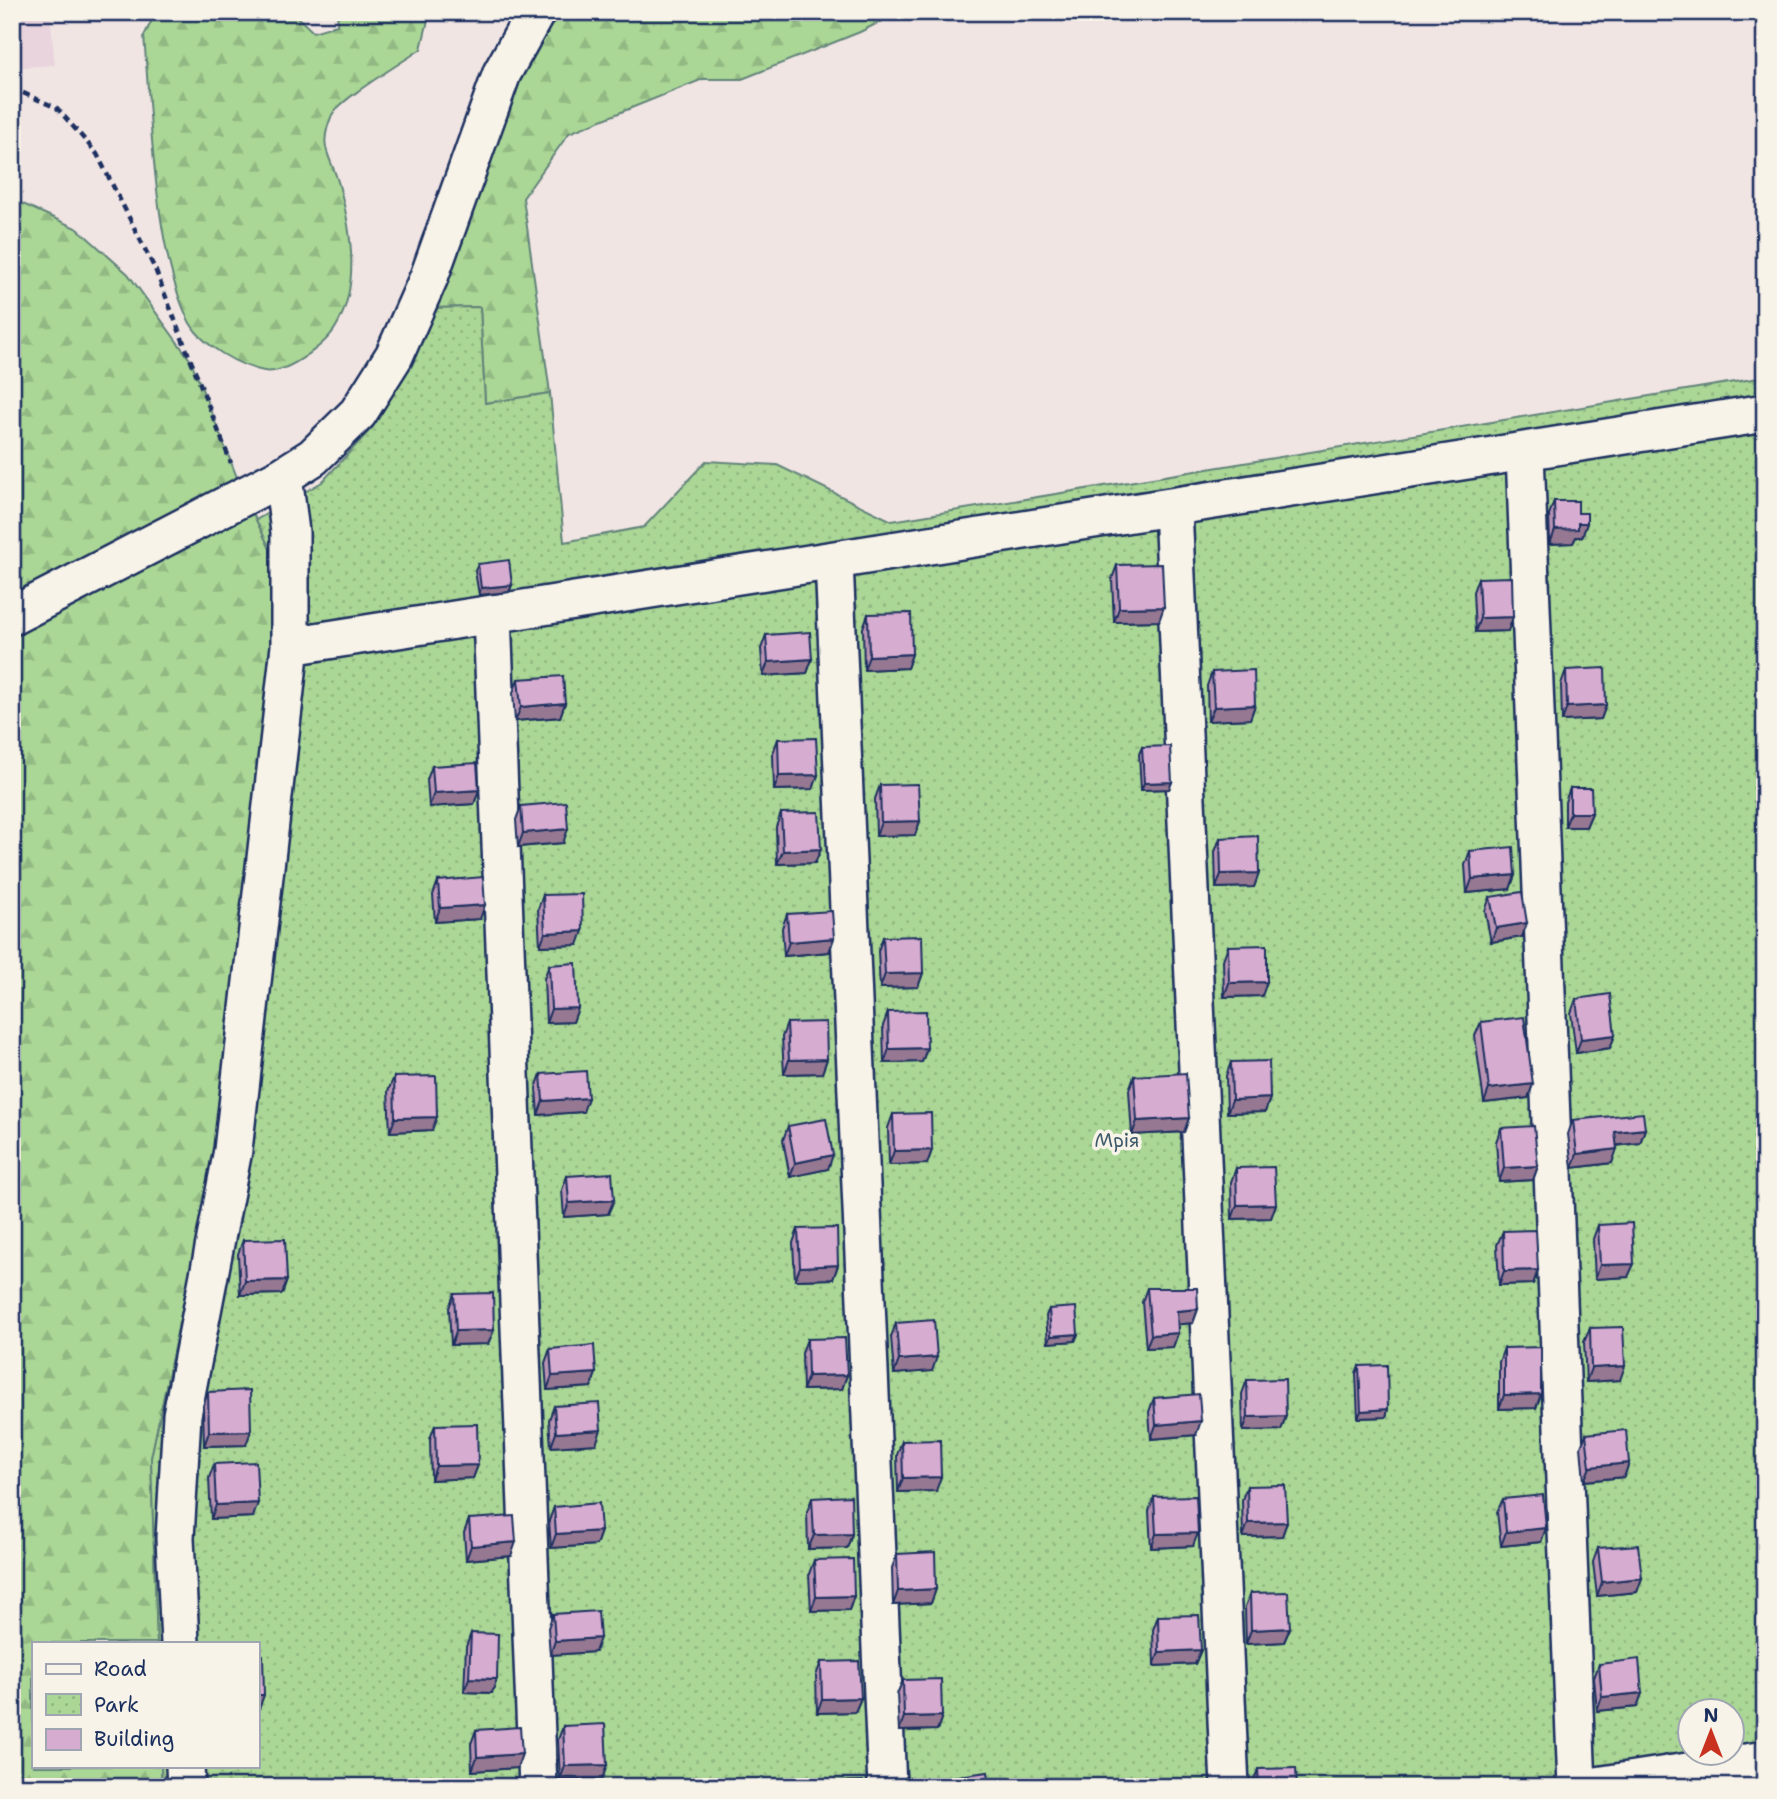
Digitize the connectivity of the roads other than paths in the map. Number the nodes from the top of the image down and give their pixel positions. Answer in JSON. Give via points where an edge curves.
{"nodes":[{"id":1,"x":536,"y":12,"type":"edge"},
{"id":2,"x":1765,"y":413,"type":"edge"},
{"id":3,"x":1525,"y":453,"type":"junction"},
{"id":4,"x":283,"y":476,"type":"junction"},
{"id":5,"x":1173,"y":508,"type":"junction"},
{"id":6,"x":834,"y":561,"type":"junction"},
{"id":7,"x":492,"y":615,"type":"junction"},
{"id":8,"x":12,"y":616,"type":"edge"},
{"id":9,"x":290,"y":646,"type":"junction"},
{"id":10,"x":180,"y":1642,"type":"edge"},
{"id":11,"x":1765,"y":1760,"type":"edge"},
{"id":12,"x":186,"y":1768,"type":"edge"},
{"id":13,"x":186,"y":1787,"type":"edge"},
{"id":14,"x":538,"y":1787,"type":"edge"},
{"id":15,"x":887,"y":1787,"type":"edge"},
{"id":16,"x":1230,"y":1787,"type":"edge"},
{"id":17,"x":1577,"y":1787,"type":"edge"},
{"id":18,"x":1590,"y":1787,"type":"edge"}],
"edges":[{"from":1,"to":4,"type":"street","via":[[502,73],[429,277],[394,356],[358,413],[313,457]]},
{"from":2,"to":3,"type":"street"},
{"from":3,"to":5,"type":"street"},
{"from":3,"to":17,"type":"street"},
{"from":4,"to":8,"type":"street"},
{"from":4,"to":9,"type":"street","via":[[290,532]]},
{"from":5,"to":6,"type":"street"},
{"from":5,"to":16,"type":"street"},
{"from":6,"to":7,"type":"street"},
{"from":6,"to":15,"type":"street"},
{"from":7,"to":9,"type":"street"},
{"from":7,"to":14,"type":"street"},
{"from":9,"to":10,"type":"street","via":[[233,1150],[182,1415],[175,1538]]},
{"from":11,"to":18,"type":"street"},
{"from":12,"to":13,"type":"street"}]}
